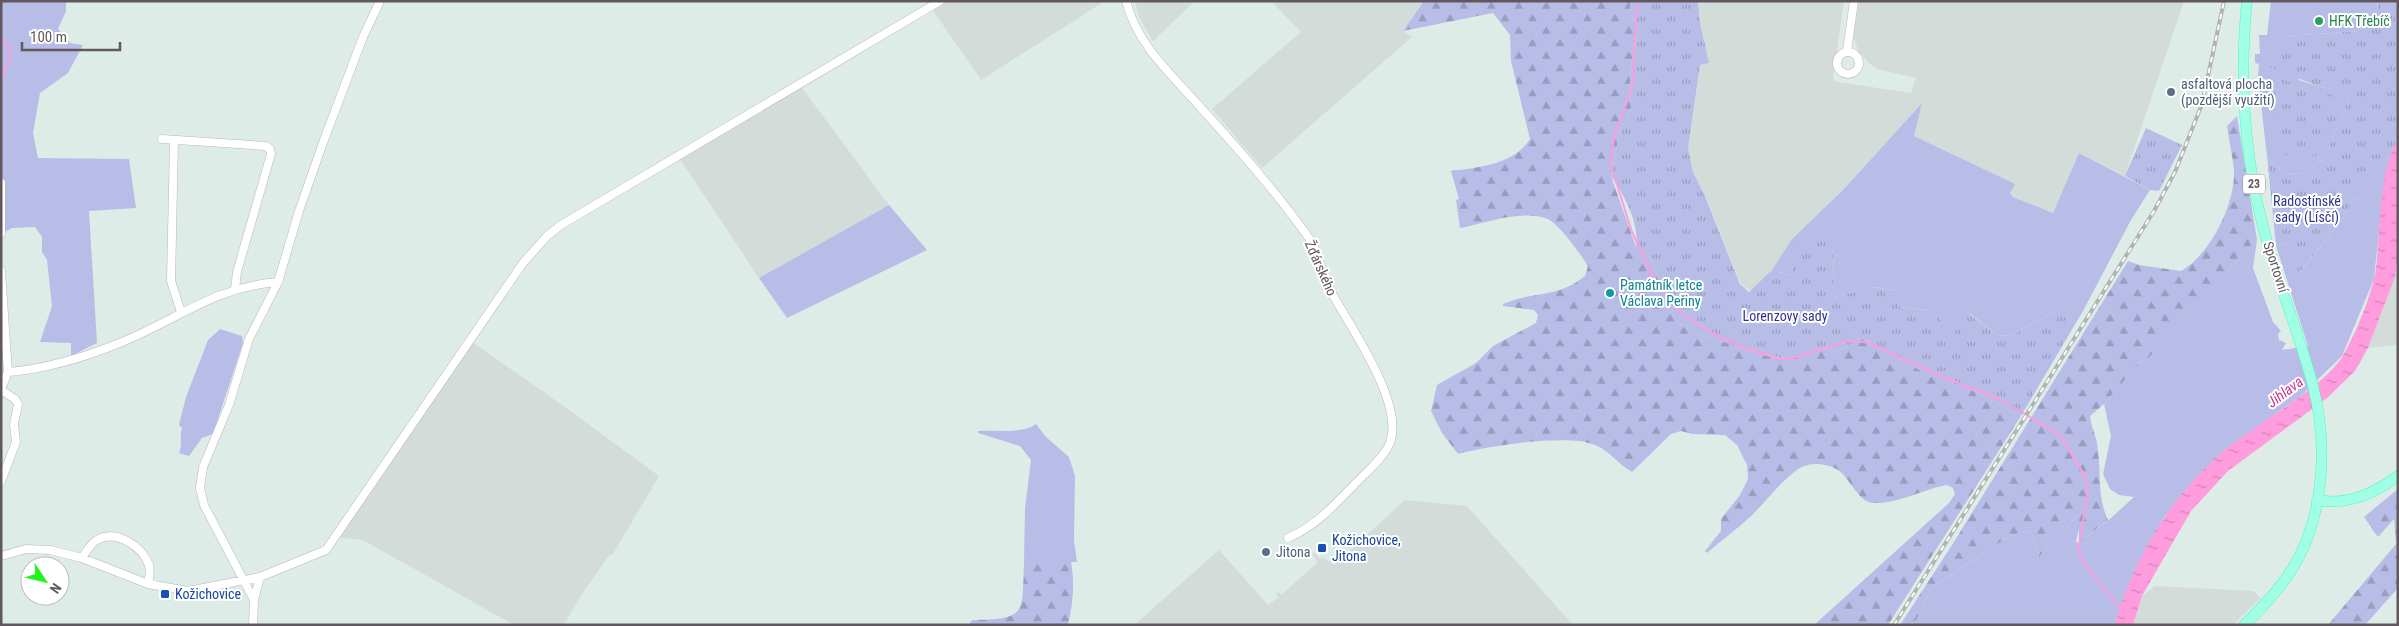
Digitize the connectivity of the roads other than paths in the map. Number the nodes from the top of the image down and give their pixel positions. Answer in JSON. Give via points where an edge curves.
{"nodes":[{"id":1,"x":380,"y":1,"type":"edge"},
{"id":2,"x":940,"y":1,"type":"edge"},
{"id":3,"x":1126,"y":1,"type":"edge"},
{"id":4,"x":1854,"y":1,"type":"edge"},
{"id":5,"x":2247,"y":1,"type":"edge"},
{"id":6,"x":1847,"y":51,"type":"dead end"},
{"id":7,"x":162,"y":139,"type":"dead end"},
{"id":8,"x":174,"y":140,"type":"junction"},
{"id":9,"x":1,"y":183,"type":"edge"},
{"id":10,"x":1,"y":233,"type":"edge"},
{"id":11,"x":1,"y":271,"type":"edge"},
{"id":12,"x":278,"y":282,"type":"junction"},
{"id":13,"x":235,"y":289,"type":"junction"},
{"id":14,"x":181,"y":312,"type":"junction"},
{"id":15,"x":8,"y":372,"type":"junction"},
{"id":16,"x":1,"y":389,"type":"edge"},
{"id":17,"x":2398,"y":476,"type":"edge"},
{"id":18,"x":1,"y":481,"type":"edge"},
{"id":19,"x":2322,"y":501,"type":"junction"},
{"id":20,"x":1288,"y":538,"type":"dead end"},
{"id":21,"x":1,"y":556,"type":"edge"},
{"id":22,"x":82,"y":558,"type":"junction"},
{"id":23,"x":260,"y":577,"type":"junction"},
{"id":24,"x":244,"y":579,"type":"junction"},
{"id":25,"x":148,"y":584,"type":"junction"},
{"id":26,"x":254,"y":600,"type":"junction"},
{"id":27,"x":253,"y":625,"type":"edge"},
{"id":28,"x":2244,"y":625,"type":"edge"}],
"edges":[{"from":1,"to":12,"type":"street","via":[[324,140]]},
{"from":2,"to":23,"type":"street","via":[[547,236],[523,263],[326,550]]},
{"from":3,"to":20,"type":"street","name":"Žďárského","via":[[1134,26],[1149,49],[1238,150],[1311,241],[1329,288],[1390,404],[1393,430],[1387,449],[1315,524]]},
{"from":4,"to":6,"type":"street"},
{"from":5,"to":19,"type":"main road","name":"Sportovní","number":"23","via":[[2244,95],[2251,164],[2266,238],[2313,387],[2320,425]]},
{"from":7,"to":8,"type":"street"},
{"from":8,"to":13,"type":"street","via":[[266,146],[270,149]]},
{"from":8,"to":14,"type":"street","via":[[171,281]]},
{"from":9,"to":10,"type":"street"},
{"from":11,"to":15,"type":"street"},
{"from":12,"to":13,"type":"street"},
{"from":12,"to":24,"type":"street","via":[[250,338],[229,406],[203,467],[200,488],[204,505]]},
{"from":13,"to":14,"type":"street"},
{"from":14,"to":15,"type":"street","via":[[122,342],[53,365]]},
{"from":15,"to":16,"type":"street"},
{"from":16,"to":18,"type":"street","via":[[18,404],[14,424],[16,442]]},
{"from":17,"to":19,"type":"main road","via":[[2363,496],[2341,502]]},
{"from":19,"to":28,"type":"main road","number":"23","via":[[2298,559]]},
{"from":21,"to":22,"type":"street","via":[[26,549],[50,550]]},
{"from":22,"to":25,"type":"street"},
{"from":22,"to":25,"type":"street","via":[[95,540],[114,535],[124,539],[144,557],[149,565]]},
{"from":23,"to":24,"type":"street"},
{"from":23,"to":26,"type":"street"},
{"from":24,"to":25,"type":"street","via":[[188,590]]},
{"from":24,"to":26,"type":"street"},
{"from":26,"to":27,"type":"street"}]}
